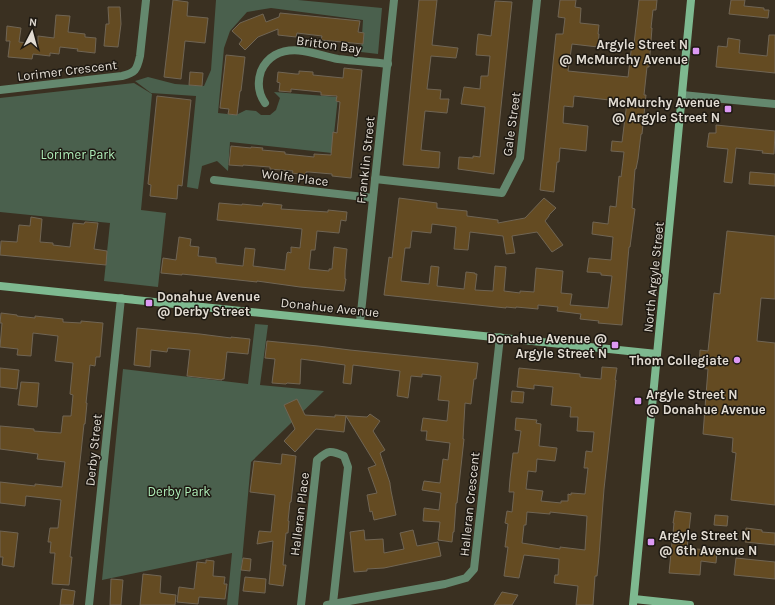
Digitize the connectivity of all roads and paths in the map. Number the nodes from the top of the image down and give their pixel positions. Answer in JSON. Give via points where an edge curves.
{"nodes":[{"id":1,"x":146,"y":0,"type":"edge"},
{"id":2,"x":394,"y":0,"type":"edge"},
{"id":3,"x":537,"y":0,"type":"edge"},
{"id":4,"x":691,"y":0,"type":"edge"},
{"id":5,"x":388,"y":64,"type":"junction"},
{"id":6,"x":0,"y":90,"type":"edge"},
{"id":7,"x":682,"y":94,"type":"junction"},
{"id":8,"x":265,"y":103,"type":"dead end"},
{"id":9,"x":775,"y":104,"type":"edge"},
{"id":10,"x":375,"y":179,"type":"junction"},
{"id":11,"x":214,"y":180,"type":"dead end"},
{"id":12,"x":373,"y":198,"type":"junction"},
{"id":13,"x":0,"y":286,"type":"edge"},
{"id":14,"x":121,"y":298,"type":"junction"},
{"id":15,"x":360,"y":322,"type":"junction"},
{"id":16,"x":500,"y":337,"type":"junction"},
{"id":17,"x":658,"y":354,"type":"junction"},
{"id":18,"x":633,"y":602,"type":"edge"},
{"id":19,"x":330,"y":604,"type":"edge"},
{"id":20,"x":89,"y":605,"type":"edge"},
{"id":21,"x":301,"y":605,"type":"edge"},
{"id":22,"x":690,"y":605,"type":"edge"}],
"edges":[{"from":1,"to":6,"type":"street","name":"Lorimer Crescent","via":[[136,70],[122,76]]},
{"from":2,"to":5,"type":"street","name":"Franklin Street"},
{"from":3,"to":10,"type":"street","name":"Gale Street","via":[[520,158],[502,193]]},
{"from":4,"to":7,"type":"street","name":"North Argyle Street"},
{"from":5,"to":8,"type":"street","name":"Britton Bay","via":[[340,59],[304,51],[279,53],[266,62],[260,74],[259,90]]},
{"from":5,"to":10,"type":"street","name":"Franklin Street"},
{"from":7,"to":9,"type":"street"},
{"from":7,"to":17,"type":"street","name":"North Argyle Street"},
{"from":10,"to":12,"type":"street","name":"Franklin Street"},
{"from":11,"to":12,"type":"street","name":"Wolfe Place"},
{"from":12,"to":15,"type":"street","name":"Franklin Street"},
{"from":13,"to":14,"type":"street","name":"Donahue Avenue"},
{"from":14,"to":15,"type":"street","name":"Donahue Avenue"},
{"from":14,"to":20,"type":"street","name":"Derby Street"},
{"from":15,"to":16,"type":"street","name":"Donahue Avenue"},
{"from":16,"to":17,"type":"street","name":"Donahue Avenue"},
{"from":16,"to":19,"type":"street","name":"Halleran Crescent","via":[[474,569],[466,578],[445,584]]},
{"from":17,"to":18,"type":"street","name":"North Argyle Street"},
{"from":18,"to":22,"type":"street"},
{"from":19,"to":21,"type":"street","name":"Halleran Place","via":[[348,467],[344,456],[334,452],[324,454],[317,460]]}]}
